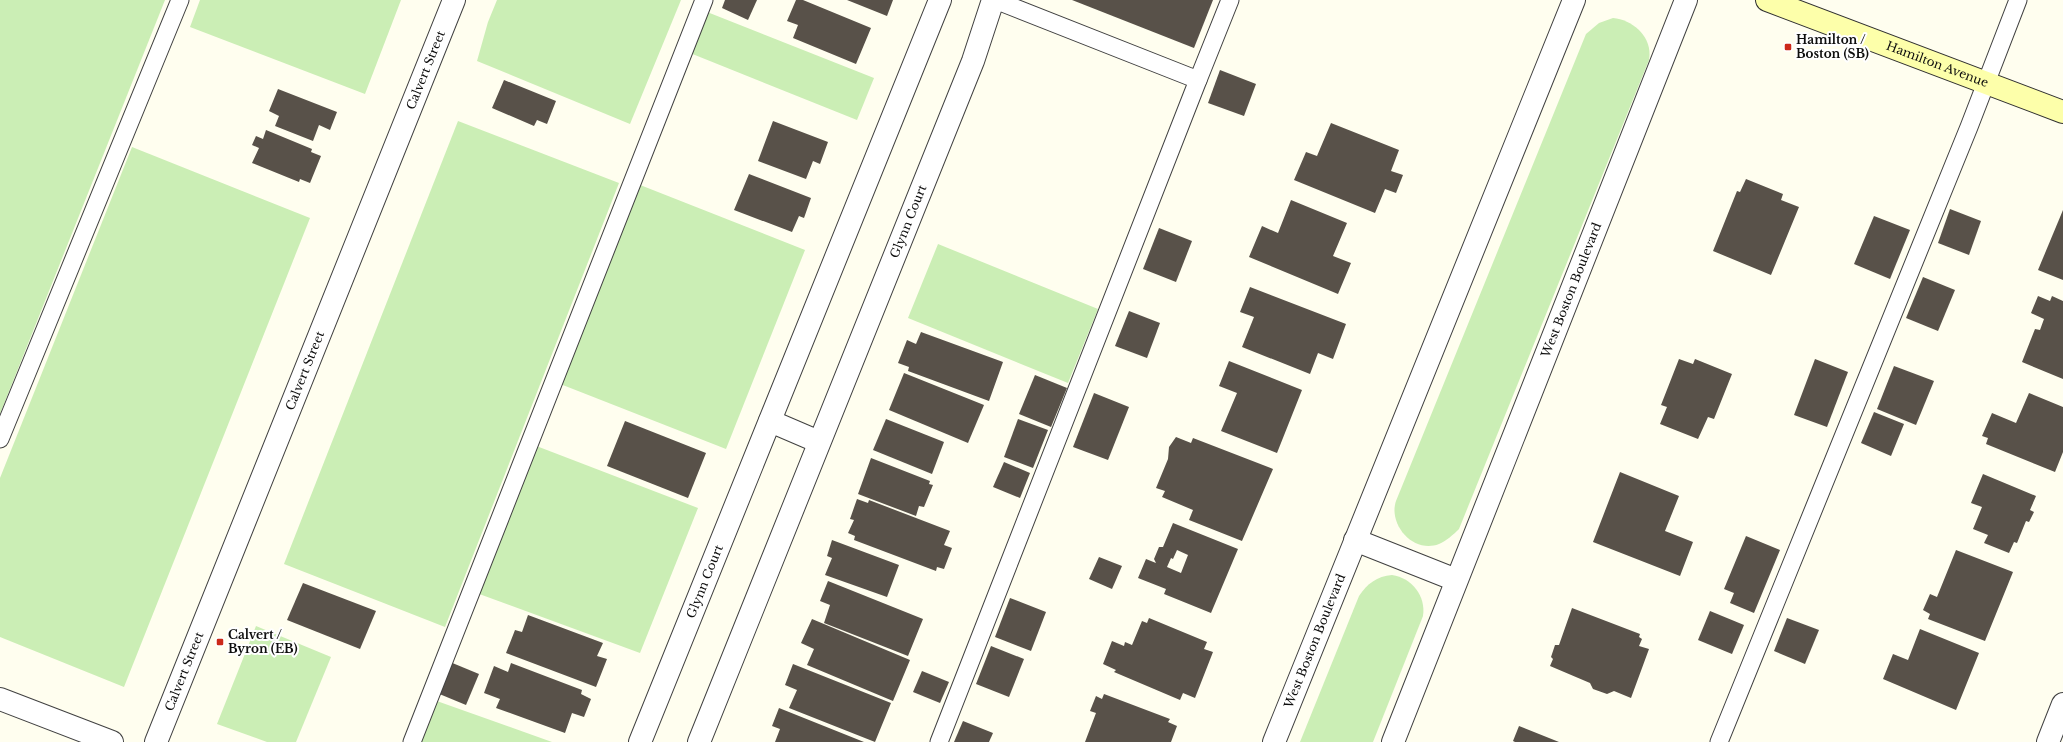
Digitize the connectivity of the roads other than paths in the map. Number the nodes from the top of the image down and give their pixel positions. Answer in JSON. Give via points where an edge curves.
{"nodes":[{"id":1,"x":180,"y":0,"type":"edge"},
{"id":2,"x":454,"y":0,"type":"edge"},
{"id":3,"x":704,"y":0,"type":"edge"},
{"id":4,"x":940,"y":0,"type":"edge"},
{"id":5,"x":994,"y":0,"type":"edge"},
{"id":6,"x":1230,"y":0,"type":"edge"},
{"id":7,"x":1574,"y":0,"type":"edge"},
{"id":8,"x":1686,"y":0,"type":"edge"},
{"id":9,"x":1767,"y":0,"type":"edge"},
{"id":10,"x":2018,"y":0,"type":"edge"},
{"id":11,"x":1198,"y":80,"type":"junction"},
{"id":12,"x":1986,"y":83,"type":"junction"},
{"id":13,"x":2063,"y":112,"type":"edge"},
{"id":14,"x":770,"y":421,"type":"junction"},
{"id":15,"x":0,"y":439,"type":"edge"},
{"id":16,"x":819,"y":442,"type":"junction"},
{"id":17,"x":1355,"y":540,"type":"junction"},
{"id":18,"x":1456,"y":580,"type":"junction"},
{"id":19,"x":0,"y":698,"type":"edge"},
{"id":20,"x":2062,"y":714,"type":"edge"},
{"id":21,"x":112,"y":742,"type":"edge"},
{"id":22,"x":156,"y":742,"type":"edge"},
{"id":23,"x":412,"y":742,"type":"edge"},
{"id":24,"x":640,"y":742,"type":"edge"},
{"id":25,"x":699,"y":742,"type":"edge"},
{"id":26,"x":939,"y":742,"type":"edge"},
{"id":27,"x":1274,"y":742,"type":"edge"},
{"id":28,"x":1393,"y":742,"type":"edge"},
{"id":29,"x":1719,"y":742,"type":"edge"},
{"id":30,"x":2048,"y":742,"type":"edge"}],
"edges":[{"from":1,"to":15,"type":"lane"},
{"from":2,"to":22,"type":"street","name":"Calvert Street"},
{"from":3,"to":23,"type":"lane"},
{"from":4,"to":14,"type":"street","name":"Glynn Court"},
{"from":5,"to":11,"type":"lane"},
{"from":5,"to":16,"type":"street","name":"Glynn Court","via":[[973,61]]},
{"from":6,"to":11,"type":"lane"},
{"from":7,"to":17,"type":"street","name":"West Boston Boulevard"},
{"from":8,"to":18,"type":"street","name":"West Boston Boulevard"},
{"from":9,"to":12,"type":"main road","name":"Hamilton Avenue"},
{"from":10,"to":12,"type":"lane"},
{"from":11,"to":26,"type":"lane"},
{"from":12,"to":13,"type":"main road","name":"Hamilton Avenue"},
{"from":12,"to":29,"type":"lane"},
{"from":14,"to":16,"type":"street"},
{"from":14,"to":24,"type":"street","name":"Glynn Court"},
{"from":16,"to":25,"type":"street","name":"Glynn Court"},
{"from":17,"to":18,"type":"street"},
{"from":17,"to":27,"type":"street","name":"West Boston Boulevard"},
{"from":18,"to":28,"type":"street","name":"West Boston Boulevard"},
{"from":19,"to":21,"type":"street"},
{"from":20,"to":30,"type":"street"}]}
